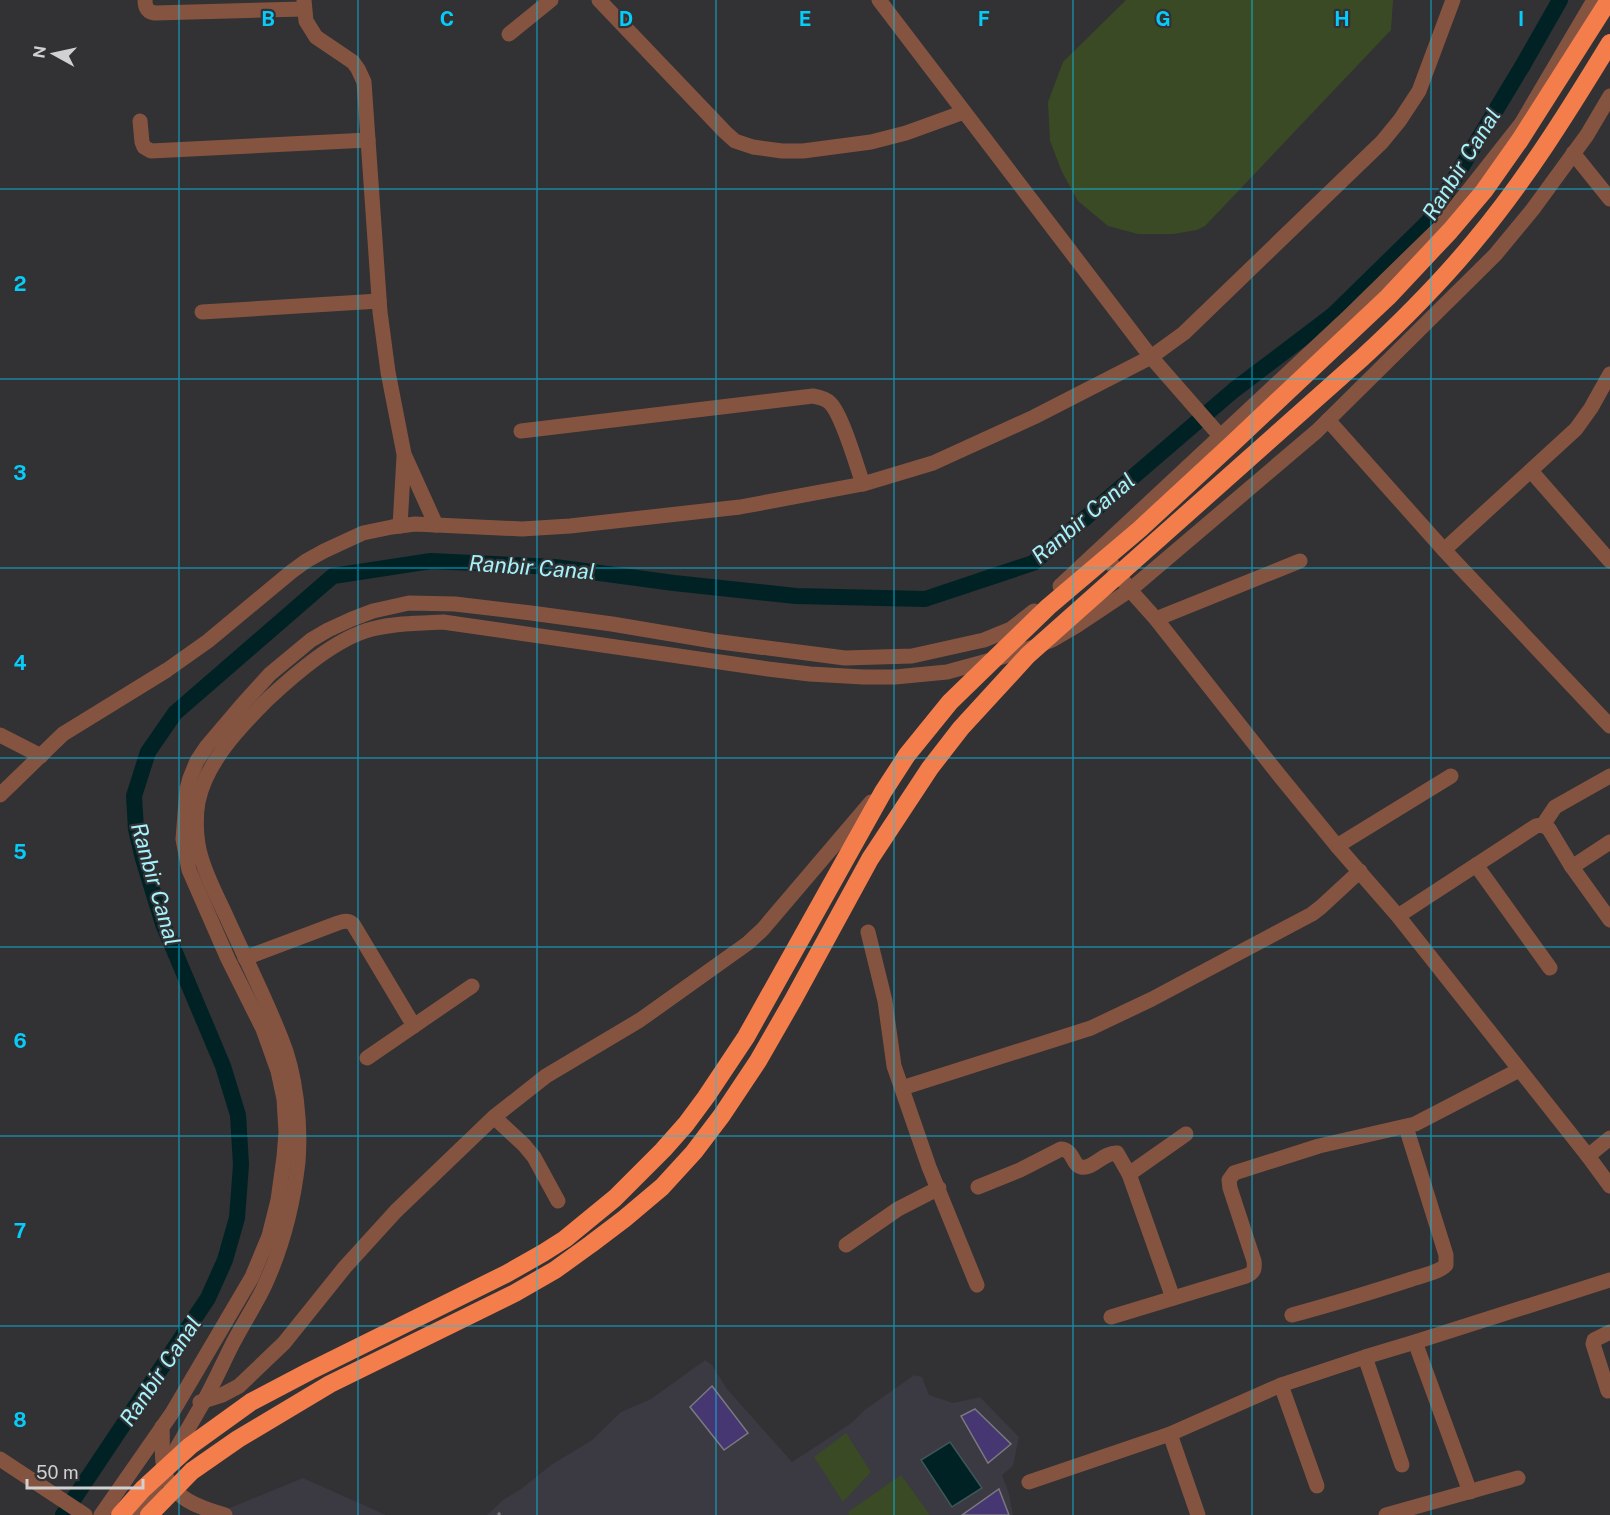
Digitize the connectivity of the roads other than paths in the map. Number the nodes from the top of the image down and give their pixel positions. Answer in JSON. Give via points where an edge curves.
{"nodes":[{"id":1,"x":145,"y":0,"type":"edge"},
{"id":2,"x":551,"y":0,"type":"edge"},
{"id":3,"x":599,"y":0,"type":"edge"},
{"id":4,"x":879,"y":0,"type":"edge"},
{"id":5,"x":1453,"y":0,"type":"edge"},
{"id":6,"x":1594,"y":0,"type":"edge"},
{"id":7,"x":1609,"y":0,"type":"edge"},
{"id":8,"x":304,"y":4,"type":"edge"},
{"id":9,"x":509,"y":34,"type":"dead end"},
{"id":10,"x":1610,"y":43,"type":"edge"},
{"id":11,"x":1608,"y":105,"type":"edge"},
{"id":12,"x":964,"y":112,"type":"junction"},
{"id":13,"x":140,"y":121,"type":"dead end"},
{"id":14,"x":368,"y":140,"type":"junction"},
{"id":15,"x":1573,"y":153,"type":"junction"},
{"id":16,"x":1610,"y":199,"type":"edge"},
{"id":17,"x":379,"y":301,"type":"junction"},
{"id":18,"x":202,"y":312,"type":"dead end"},
{"id":19,"x":1151,"y":357,"type":"junction"},
{"id":20,"x":1609,"y":377,"type":"edge"},
{"id":21,"x":1328,"y":420,"type":"junction"},
{"id":22,"x":521,"y":431,"type":"dead end"},
{"id":23,"x":1218,"y":434,"type":"junction"},
{"id":24,"x":404,"y":454,"type":"junction"},
{"id":25,"x":1531,"y":471,"type":"junction"},
{"id":26,"x":863,"y":484,"type":"junction"},
{"id":27,"x":436,"y":525,"type":"junction"},
{"id":28,"x":400,"y":526,"type":"junction"},
{"id":29,"x":1100,"y":549,"type":"junction"},
{"id":30,"x":1444,"y":550,"type":"junction"},
{"id":31,"x":1300,"y":561,"type":"dead end"},
{"id":32,"x":1610,"y":561,"type":"edge"},
{"id":33,"x":1130,"y":590,"type":"junction"},
{"id":34,"x":1026,"y":617,"type":"junction"},
{"id":35,"x":1156,"y":619,"type":"junction"},
{"id":36,"x":983,"y":663,"type":"junction"},
{"id":37,"x":1610,"y":726,"type":"edge"},
{"id":38,"x":0,"y":735,"type":"edge"},
{"id":39,"x":41,"y":756,"type":"junction"},
{"id":40,"x":1451,"y":776,"type":"dead end"},
{"id":41,"x":1610,"y":776,"type":"edge"},
{"id":42,"x":0,"y":795,"type":"edge"},
{"id":43,"x":1544,"y":825,"type":"junction"},
{"id":44,"x":1610,"y":842,"type":"edge"},
{"id":45,"x":1337,"y":846,"type":"junction"},
{"id":46,"x":1476,"y":865,"type":"junction"},
{"id":47,"x":1572,"y":867,"type":"junction"},
{"id":48,"x":1360,"y":871,"type":"junction"},
{"id":49,"x":1398,"y":916,"type":"junction"},
{"id":50,"x":1610,"y":920,"type":"edge"},
{"id":51,"x":868,"y":932,"type":"dead end"},
{"id":52,"x":245,"y":958,"type":"junction"},
{"id":53,"x":1550,"y":968,"type":"dead end"},
{"id":54,"x":472,"y":986,"type":"dead end"},
{"id":55,"x":414,"y":1026,"type":"junction"},
{"id":56,"x":367,"y":1058,"type":"dead end"},
{"id":57,"x":1519,"y":1070,"type":"junction"},
{"id":58,"x":902,"y":1088,"type":"junction"},
{"id":59,"x":495,"y":1117,"type":"junction"},
{"id":60,"x":1406,"y":1127,"type":"junction"},
{"id":61,"x":1186,"y":1134,"type":"dead end"},
{"id":62,"x":1610,"y":1138,"type":"edge"},
{"id":63,"x":1588,"y":1156,"type":"junction"},
{"id":64,"x":1130,"y":1173,"type":"junction"},
{"id":65,"x":1610,"y":1186,"type":"edge"},
{"id":66,"x":978,"y":1187,"type":"dead end"},
{"id":67,"x":939,"y":1188,"type":"junction"},
{"id":68,"x":558,"y":1201,"type":"dead end"},
{"id":69,"x":846,"y":1245,"type":"dead end"},
{"id":70,"x":1610,"y":1280,"type":"edge"},
{"id":71,"x":977,"y":1285,"type":"dead end"},
{"id":72,"x":1173,"y":1298,"type":"junction"},
{"id":73,"x":1292,"y":1315,"type":"dead end"},
{"id":74,"x":1111,"y":1317,"type":"dead end"},
{"id":75,"x":1610,"y":1332,"type":"edge"},
{"id":76,"x":1415,"y":1342,"type":"junction"},
{"id":77,"x":1365,"y":1356,"type":"junction"},
{"id":78,"x":1281,"y":1385,"type":"junction"},
{"id":79,"x":1608,"y":1391,"type":"dead end"},
{"id":80,"x":204,"y":1401,"type":"junction"},
{"id":81,"x":172,"y":1413,"type":"junction"},
{"id":82,"x":162,"y":1427,"type":"junction"},
{"id":83,"x":1170,"y":1434,"type":"junction"},
{"id":84,"x":0,"y":1459,"type":"edge"},
{"id":85,"x":1402,"y":1465,"type":"dead end"},
{"id":86,"x":164,"y":1469,"type":"junction"},
{"id":87,"x":1518,"y":1478,"type":"dead end"},
{"id":88,"x":1029,"y":1482,"type":"dead end"},
{"id":89,"x":1317,"y":1486,"type":"dead end"},
{"id":90,"x":1470,"y":1492,"type":"junction"},
{"id":91,"x":80,"y":1512,"type":"edge"},
{"id":92,"x":101,"y":1515,"type":"edge"},
{"id":93,"x":120,"y":1515,"type":"edge"},
{"id":94,"x":138,"y":1515,"type":"edge"},
{"id":95,"x":149,"y":1515,"type":"edge"},
{"id":96,"x":225,"y":1515,"type":"edge"},
{"id":97,"x":1198,"y":1515,"type":"edge"},
{"id":98,"x":1386,"y":1515,"type":"edge"}],
"edges":[{"from":1,"to":8,"type":"street","via":[[148,11],[155,13]]},
{"from":2,"to":9,"type":"street"},
{"from":3,"to":12,"type":"street","via":[[725,132],[744,145],[803,151],[860,143],[906,133]]},
{"from":4,"to":12,"type":"street"},
{"from":5,"to":19,"type":"street","via":[[1419,91],[1382,142],[1184,333]]},
{"from":6,"to":23,"type":"street","via":[[1521,124],[1439,228]]},
{"from":7,"to":93,"type":"highway","via":[[1485,190],[1426,258],[1140,529],[1048,607],[928,727],[883,792],[746,1037],[686,1124],[655,1158],[615,1198],[543,1253],[251,1402],[190,1446],[142,1489]]},
{"from":8,"to":14,"type":"street","via":[[306,21],[316,38],[358,69],[364,82]]},
{"from":10,"to":95,"type":"highway","via":[[1515,189],[1474,243],[1411,311],[1028,655],[961,728],[870,859],[793,1000],[723,1115],[662,1187],[555,1270],[330,1384],[237,1439],[192,1471]]},
{"from":11,"to":15,"type":"street"},
{"from":12,"to":19,"type":"street"},
{"from":13,"to":14,"type":"street","via":[[142,142],[151,151]]},
{"from":14,"to":17,"type":"street"},
{"from":15,"to":16,"type":"street"},
{"from":15,"to":21,"type":"street","via":[[1495,255]]},
{"from":17,"to":18,"type":"street"},
{"from":17,"to":24,"type":"street"},
{"from":19,"to":23,"type":"street"},
{"from":19,"to":26,"type":"street","via":[[933,463]]},
{"from":20,"to":25,"type":"street","via":[[1576,429]]},
{"from":21,"to":30,"type":"street"},
{"from":21,"to":33,"type":"street"},
{"from":22,"to":26,"type":"street","via":[[813,396],[827,401],[837,412]]},
{"from":23,"to":29,"type":"street"},
{"from":24,"to":27,"type":"street"},
{"from":24,"to":28,"type":"street"},
{"from":25,"to":30,"type":"street"},
{"from":25,"to":32,"type":"street"},
{"from":26,"to":27,"type":"street","via":[[740,507],[570,526],[522,529]]},
{"from":27,"to":28,"type":"street"},
{"from":28,"to":39,"type":"street","via":[[363,533],[306,561],[208,641],[63,734]]},
{"from":29,"to":33,"type":"street"},
{"from":29,"to":34,"type":"street"},
{"from":30,"to":37,"type":"street"},
{"from":31,"to":35,"type":"street"},
{"from":33,"to":35,"type":"street"},
{"from":33,"to":36,"type":"street","via":[[1052,640]]},
{"from":34,"to":36,"type":"street"},
{"from":34,"to":81,"type":"street","via":[[1011,629],[956,647],[912,656],[845,658],[531,613],[409,603],[373,611],[328,630],[270,674],[197,761],[187,789],[183,840],[189,870],[263,1029],[278,1071],[285,1099],[284,1157],[274,1216],[259,1262]]},
{"from":35,"to":45,"type":"street"},
{"from":36,"to":52,"type":"street","via":[[922,675],[843,676],[768,669],[443,621],[371,629],[355,635],[329,649],[253,715],[216,760],[201,790],[197,805],[200,856]]},
{"from":36,"to":59,"type":"street","via":[[882,790],[763,929],[640,1020],[546,1076]]},
{"from":38,"to":39,"type":"street"},
{"from":39,"to":42,"type":"street"},
{"from":40,"to":45,"type":"street"},
{"from":41,"to":43,"type":"street","via":[[1555,807]]},
{"from":43,"to":46,"type":"street","via":[[1536,826]]},
{"from":43,"to":47,"type":"street"},
{"from":44,"to":47,"type":"street"},
{"from":45,"to":48,"type":"street"},
{"from":46,"to":49,"type":"street"},
{"from":46,"to":53,"type":"street"},
{"from":47,"to":50,"type":"street"},
{"from":48,"to":49,"type":"street"},
{"from":48,"to":58,"type":"street","via":[[1312,914],[1091,1028]]},
{"from":49,"to":57,"type":"street"},
{"from":51,"to":58,"type":"street","via":[[885,1001],[892,1058]]},
{"from":52,"to":55,"type":"street","via":[[350,922]]},
{"from":52,"to":80,"type":"street","via":[[283,1041],[294,1084],[298,1161],[278,1254]]},
{"from":54,"to":55,"type":"street"},
{"from":55,"to":56,"type":"street"},
{"from":57,"to":60,"type":"street"},
{"from":57,"to":63,"type":"street"},
{"from":58,"to":67,"type":"street"},
{"from":59,"to":68,"type":"street","via":[[534,1157]]},
{"from":59,"to":80,"type":"street","via":[[396,1211],[269,1357],[239,1386]]},
{"from":60,"to":72,"type":"street","via":[[1319,1146],[1234,1173],[1229,1180],[1230,1188],[1254,1261],[1253,1272]]},
{"from":60,"to":73,"type":"street","via":[[1446,1265],[1356,1298]]},
{"from":61,"to":64,"type":"street"},
{"from":62,"to":63,"type":"street"},
{"from":63,"to":65,"type":"street"},
{"from":64,"to":66,"type":"street","via":[[1117,1153],[1081,1167],[1068,1151],[1061,1149]]},
{"from":64,"to":72,"type":"street"},
{"from":67,"to":69,"type":"street","via":[[898,1209]]},
{"from":67,"to":71,"type":"street"},
{"from":70,"to":76,"type":"street"},
{"from":72,"to":74,"type":"street"},
{"from":75,"to":79,"type":"street","via":[[1599,1336],[1593,1344]]},
{"from":76,"to":77,"type":"street"},
{"from":76,"to":90,"type":"street"},
{"from":77,"to":78,"type":"street"},
{"from":77,"to":85,"type":"street"},
{"from":78,"to":83,"type":"street"},
{"from":78,"to":89,"type":"street"},
{"from":80,"to":81,"type":"street"},
{"from":80,"to":86,"type":"street"},
{"from":81,"to":82,"type":"street"},
{"from":82,"to":86,"type":"street"},
{"from":82,"to":92,"type":"street"},
{"from":83,"to":88,"type":"street"},
{"from":83,"to":97,"type":"street"},
{"from":84,"to":91,"type":"street"},
{"from":86,"to":94,"type":"street"},
{"from":86,"to":96,"type":"street","via":[[170,1485],[183,1499]]},
{"from":87,"to":90,"type":"street"},
{"from":90,"to":98,"type":"street"}]}
